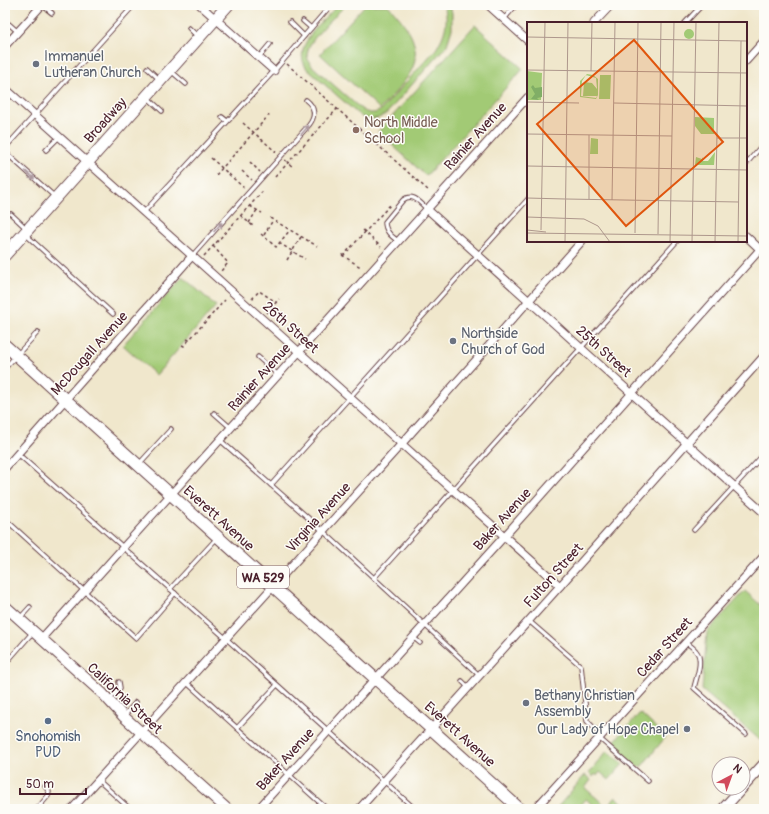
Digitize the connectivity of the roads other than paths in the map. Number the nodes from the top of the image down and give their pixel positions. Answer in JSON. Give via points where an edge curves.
{"nodes":[{"id":1,"x":42,"y":5,"type":"edge"},
{"id":2,"x":134,"y":5,"type":"edge"},
{"id":3,"x":200,"y":5,"type":"edge"},
{"id":4,"x":228,"y":5,"type":"edge"},
{"id":5,"x":331,"y":5,"type":"edge"},
{"id":6,"x":488,"y":5,"type":"edge"},
{"id":7,"x":516,"y":5,"type":"edge"},
{"id":8,"x":611,"y":5,"type":"edge"},
{"id":9,"x":702,"y":5,"type":"edge"},
{"id":10,"x":52,"y":13,"type":"dead end"},
{"id":11,"x":215,"y":18,"type":"junction"},
{"id":12,"x":504,"y":19,"type":"junction"},
{"id":13,"x":303,"y":21,"type":"dead end"},
{"id":14,"x":290,"y":22,"type":"dead end"},
{"id":15,"x":595,"y":22,"type":"edge"},
{"id":16,"x":687,"y":22,"type":"edge"},
{"id":17,"x":9,"y":24,"type":"dead end"},
{"id":18,"x":188,"y":28,"type":"dead end"},
{"id":19,"x":311,"y":28,"type":"junction"},
{"id":20,"x":18,"y":32,"type":"junction"},
{"id":21,"x":102,"y":32,"type":"dead end"},
{"id":22,"x":106,"y":36,"type":"junction"},
{"id":23,"x":304,"y":36,"type":"junction"},
{"id":24,"x":199,"y":37,"type":"junction"},
{"id":25,"x":527,"y":40,"type":"edge"},
{"id":26,"x":764,"y":41,"type":"edge"},
{"id":27,"x":270,"y":44,"type":"dead end"},
{"id":28,"x":5,"y":46,"type":"edge"},
{"id":29,"x":88,"y":46,"type":"dead end"},
{"id":30,"x":93,"y":50,"type":"junction"},
{"id":31,"x":259,"y":57,"type":"junction"},
{"id":32,"x":747,"y":60,"type":"edge"},
{"id":33,"x":147,"y":68,"type":"dead end"},
{"id":34,"x":170,"y":70,"type":"junction"},
{"id":35,"x":274,"y":71,"type":"junction"},
{"id":36,"x":160,"y":80,"type":"junction"},
{"id":37,"x":186,"y":84,"type":"dead end"},
{"id":38,"x":5,"y":88,"type":"edge"},
{"id":39,"x":146,"y":97,"type":"junction"},
{"id":40,"x":527,"y":98,"type":"edge"},
{"id":41,"x":306,"y":100,"type":"dead end"},
{"id":42,"x":162,"y":111,"type":"dead end"},
{"id":43,"x":35,"y":115,"type":"junction"},
{"id":44,"x":222,"y":117,"type":"dead end"},
{"id":45,"x":227,"y":122,"type":"junction"},
{"id":46,"x":59,"y":136,"type":"junction"},
{"id":47,"x":764,"y":143,"type":"edge"},
{"id":48,"x":199,"y":144,"type":"dead end"},
{"id":49,"x":5,"y":148,"type":"edge"},
{"id":50,"x":203,"y":148,"type":"junction"},
{"id":51,"x":46,"y":150,"type":"dead end"},
{"id":52,"x":5,"y":152,"type":"edge"},
{"id":53,"x":88,"y":162,"type":"junction"},
{"id":54,"x":747,"y":163,"type":"edge"},
{"id":55,"x":56,"y":198,"type":"junction"},
{"id":56,"x":527,"y":200,"type":"edge"},
{"id":57,"x":428,"y":209,"type":"junction"},
{"id":58,"x":144,"y":212,"type":"junction"},
{"id":59,"x":11,"y":214,"type":"dead end"},
{"id":60,"x":26,"y":232,"type":"junction"},
{"id":61,"x":747,"y":237,"type":"edge"},
{"id":62,"x":398,"y":242,"type":"junction"},
{"id":63,"x":581,"y":242,"type":"edge"},
{"id":64,"x":676,"y":242,"type":"edge"},
{"id":65,"x":763,"y":249,"type":"edge"},
{"id":66,"x":5,"y":255,"type":"edge"},
{"id":67,"x":478,"y":255,"type":"junction"},
{"id":68,"x":192,"y":256,"type":"junction"},
{"id":69,"x":528,"y":300,"type":"junction"},
{"id":70,"x":113,"y":314,"type":"dead end"},
{"id":71,"x":38,"y":332,"type":"dead end"},
{"id":72,"x":5,"y":345,"type":"edge"},
{"id":73,"x":581,"y":347,"type":"junction"},
{"id":74,"x":299,"y":352,"type":"junction"},
{"id":75,"x":17,"y":356,"type":"junction"},
{"id":76,"x":764,"y":356,"type":"edge"},
{"id":77,"x":258,"y":357,"type":"dead end"},
{"id":78,"x":5,"y":368,"type":"edge"},
{"id":79,"x":278,"y":375,"type":"junction"},
{"id":80,"x":632,"y":393,"type":"junction"},
{"id":81,"x":349,"y":397,"type":"junction"},
{"id":82,"x":65,"y":399,"type":"junction"},
{"id":83,"x":214,"y":413,"type":"dead end"},
{"id":84,"x":231,"y":428,"type":"junction"},
{"id":85,"x":171,"y":429,"type":"dead end"},
{"id":86,"x":220,"y":440,"type":"junction"},
{"id":87,"x":686,"y":442,"type":"junction"},
{"id":88,"x":402,"y":444,"type":"junction"},
{"id":89,"x":18,"y":453,"type":"junction"},
{"id":90,"x":764,"y":454,"type":"edge"},
{"id":91,"x":138,"y":465,"type":"junction"},
{"id":92,"x":5,"y":468,"type":"edge"},
{"id":93,"x":271,"y":485,"type":"junction"},
{"id":94,"x":735,"y":486,"type":"junction"},
{"id":95,"x":453,"y":490,"type":"junction"},
{"id":96,"x":171,"y":494,"type":"junction"},
{"id":97,"x":764,"y":513,"type":"edge"},
{"id":98,"x":5,"y":519,"type":"edge"},
{"id":99,"x":694,"y":530,"type":"dead end"},
{"id":100,"x":323,"y":531,"type":"junction"},
{"id":101,"x":504,"y":536,"type":"junction"},
{"id":102,"x":218,"y":537,"type":"junction"},
{"id":103,"x":123,"y":547,"type":"junction"},
{"id":104,"x":764,"y":556,"type":"edge"},
{"id":105,"x":62,"y":570,"type":"junction"},
{"id":106,"x":58,"y":575,"type":"dead end"},
{"id":107,"x":374,"y":578,"type":"junction"},
{"id":108,"x":273,"y":586,"type":"junction"},
{"id":109,"x":560,"y":586,"type":"junction"},
{"id":110,"x":170,"y":589,"type":"junction"},
{"id":111,"x":85,"y":591,"type":"junction"},
{"id":112,"x":175,"y":593,"type":"junction"},
{"id":113,"x":5,"y":606,"type":"edge"},
{"id":114,"x":30,"y":607,"type":"dead end"},
{"id":115,"x":19,"y":619,"type":"junction"},
{"id":116,"x":529,"y":621,"type":"junction"},
{"id":117,"x":424,"y":624,"type":"junction"},
{"id":118,"x":37,"y":636,"type":"junction"},
{"id":119,"x":413,"y":637,"type":"junction"},
{"id":120,"x":226,"y":638,"type":"junction"},
{"id":121,"x":686,"y":642,"type":"junction"},
{"id":122,"x":420,"y":643,"type":"dead end"},
{"id":123,"x":5,"y":664,"type":"edge"},
{"id":124,"x":480,"y":676,"type":"junction"},
{"id":125,"x":376,"y":679,"type":"junction"},
{"id":126,"x":462,"y":681,"type":"dead end"},
{"id":127,"x":119,"y":682,"type":"dead end"},
{"id":128,"x":186,"y":682,"type":"junction"},
{"id":129,"x":277,"y":685,"type":"junction"},
{"id":130,"x":469,"y":688,"type":"junction"},
{"id":131,"x":109,"y":701,"type":"junction"},
{"id":132,"x":136,"y":702,"type":"dead end"},
{"id":133,"x":124,"y":716,"type":"junction"},
{"id":134,"x":237,"y":728,"type":"junction"},
{"id":135,"x":432,"y":729,"type":"junction"},
{"id":136,"x":328,"y":731,"type":"junction"},
{"id":137,"x":141,"y":732,"type":"junction"},
{"id":138,"x":746,"y":734,"type":"dead end"},
{"id":139,"x":600,"y":736,"type":"junction"},
{"id":140,"x":762,"y":769,"type":"edge"},
{"id":141,"x":288,"y":775,"type":"junction"},
{"id":142,"x":751,"y":779,"type":"edge"},
{"id":143,"x":98,"y":780,"type":"junction"},
{"id":144,"x":648,"y":781,"type":"dead end"},
{"id":145,"x":384,"y":782,"type":"junction"},
{"id":146,"x":45,"y":786,"type":"dead end"},
{"id":147,"x":734,"y":796,"type":"edge"},
{"id":148,"x":37,"y":809,"type":"edge"},
{"id":149,"x":72,"y":809,"type":"edge"},
{"id":150,"x":130,"y":809,"type":"edge"},
{"id":151,"x":227,"y":809,"type":"edge"},
{"id":152,"x":258,"y":809,"type":"edge"},
{"id":153,"x":327,"y":809,"type":"edge"},
{"id":154,"x":359,"y":809,"type":"edge"},
{"id":155,"x":415,"y":809,"type":"edge"},
{"id":156,"x":520,"y":809,"type":"edge"},
{"id":157,"x":535,"y":809,"type":"edge"},
{"id":158,"x":723,"y":809,"type":"edge"}],
"edges":[{"from":1,"to":10,"type":"lane"},
{"from":1,"to":20,"type":"street"},
{"from":2,"to":22,"type":"lane"},
{"from":3,"to":11,"type":"street"},
{"from":4,"to":11,"type":"main road","name":"Broadway"},
{"from":5,"to":19,"type":"lane"},
{"from":6,"to":12,"type":"street"},
{"from":7,"to":12,"type":"lane"},
{"from":8,"to":15,"type":"street"},
{"from":9,"to":16,"type":"lane"},
{"from":11,"to":24,"type":"main road","name":"Broadway"},
{"from":11,"to":31,"type":"street"},
{"from":12,"to":25,"type":"street"},
{"from":13,"to":19,"type":"lane"},
{"from":14,"to":23,"type":"lane"},
{"from":17,"to":20,"type":"lane"},
{"from":18,"to":24,"type":"lane"},
{"from":19,"to":23,"type":"lane"},
{"from":20,"to":28,"type":"street"},
{"from":21,"to":22,"type":"lane"},
{"from":22,"to":30,"type":"lane"},
{"from":23,"to":35,"type":"lane"},
{"from":24,"to":34,"type":"main road","name":"Broadway"},
{"from":26,"to":32,"type":"street"},
{"from":27,"to":31,"type":"lane"},
{"from":29,"to":30,"type":"lane"},
{"from":30,"to":43,"type":"lane"},
{"from":31,"to":35,"type":"street"},
{"from":33,"to":36,"type":"lane"},
{"from":34,"to":36,"type":"main road","name":"Broadway"},
{"from":34,"to":37,"type":"lane"},
{"from":35,"to":45,"type":"lane"},
{"from":36,"to":39,"type":"main road","name":"Broadway"},
{"from":38,"to":43,"type":"street","name":"26th Street"},
{"from":39,"to":42,"type":"lane"},
{"from":39,"to":53,"type":"main road","name":"Broadway"},
{"from":40,"to":57,"type":"street","name":"Rainier Avenue"},
{"from":68,"to":41,"type":"lane","one_way":true,"via":[[312,121],[313,107]]},
{"from":43,"to":46,"type":"street","name":"26th Street"},
{"from":43,"to":49,"type":"lane"},
{"from":44,"to":45,"type":"lane"},
{"from":45,"to":50,"type":"lane"},
{"from":46,"to":51,"type":"lane"},
{"from":46,"to":53,"type":"street","name":"26th Street"},
{"from":47,"to":54,"type":"lane"},
{"from":48,"to":50,"type":"lane"},
{"from":50,"to":58,"type":"lane"},
{"from":52,"to":55,"type":"lane","one_way":true},
{"from":53,"to":55,"type":"main road","name":"Broadway"},
{"from":53,"to":58,"type":"street","name":"26th Street"},
{"from":55,"to":60,"type":"main road","name":"Broadway"},
{"from":56,"to":67,"type":"lane"},
{"from":57,"to":62,"type":"street","name":"Rainier Avenue"},
{"from":57,"to":62,"type":"lane","via":[[414,198],[406,197],[403,200],[385,222],[387,231]]},
{"from":57,"to":67,"type":"street","name":"25th Street"},
{"from":58,"to":68,"type":"street","name":"26th Street"},
{"from":59,"to":60,"type":"lane"},
{"from":60,"to":66,"type":"main road","name":"Broadway"},
{"from":60,"to":70,"type":"lane"},
{"from":61,"to":65,"type":"street"},
{"from":62,"to":74,"type":"street","name":"Rainier Avenue"},
{"from":63,"to":69,"type":"street","name":"Virginia Avenue"},
{"from":64,"to":73,"type":"lane"},
{"from":65,"to":80,"type":"street","name":"Baker Avenue"},
{"from":67,"to":69,"type":"street","name":"25th Street"},
{"from":67,"to":81,"type":"lane"},
{"from":68,"to":74,"type":"street","name":"26th Street"},
{"from":68,"to":82,"type":"street","name":"McDougall Avenue"},
{"from":69,"to":73,"type":"street","name":"25th Street"},
{"from":69,"to":88,"type":"street","name":"Virginia Avenue"},
{"from":71,"to":75,"type":"lane"},
{"from":72,"to":75,"type":"main road","name":"Everett Avenue","number":"WA 529"},
{"from":73,"to":80,"type":"street","name":"25th Street"},
{"from":73,"to":95,"type":"lane"},
{"from":74,"to":79,"type":"street","name":"Rainier Avenue"},
{"from":74,"to":81,"type":"street","name":"26th Street"},
{"from":75,"to":78,"type":"lane"},
{"from":75,"to":82,"type":"main road","name":"Everett Avenue","number":"WA 529"},
{"from":76,"to":87,"type":"street","name":"Fulton Street"},
{"from":77,"to":79,"type":"lane"},
{"from":79,"to":84,"type":"street","name":"Rainier Avenue"},
{"from":80,"to":87,"type":"street","name":"25th Street"},
{"from":80,"to":101,"type":"street","name":"Baker Avenue"},
{"from":81,"to":88,"type":"street","name":"26th Street"},
{"from":81,"to":93,"type":"lane"},
{"from":82,"to":89,"type":"street","name":"McDougall Avenue"},
{"from":82,"to":91,"type":"main road","name":"Everett Avenue","number":"WA 529"},
{"from":83,"to":84,"type":"lane"},
{"from":84,"to":86,"type":"street","name":"Rainier Avenue"},
{"from":85,"to":91,"type":"lane"},
{"from":86,"to":93,"type":"lane"},
{"from":86,"to":96,"type":"street","name":"Rainier Avenue"},
{"from":87,"to":94,"type":"street","name":"25th Street"},
{"from":87,"to":109,"type":"street","name":"Fulton Street"},
{"from":88,"to":95,"type":"street","name":"26th Street"},
{"from":88,"to":100,"type":"street","name":"Virginia Avenue"},
{"from":89,"to":92,"type":"street","name":"McDougall Avenue"},
{"from":89,"to":103,"type":"lane"},
{"from":90,"to":94,"type":"lane"},
{"from":91,"to":96,"type":"main road","name":"Everett Avenue","number":"WA 529"},
{"from":93,"to":100,"type":"lane"},
{"from":94,"to":97,"type":"street","name":"25th Street"},
{"from":94,"to":99,"type":"lane"},
{"from":95,"to":101,"type":"street","name":"26th Street"},
{"from":95,"to":107,"type":"lane"},
{"from":96,"to":102,"type":"main road","name":"Everett Avenue","number":"WA 529"},
{"from":96,"to":103,"type":"street","name":"Rainier Avenue"},
{"from":98,"to":105,"type":"lane"},
{"from":100,"to":107,"type":"lane"},
{"from":100,"to":108,"type":"street","name":"Virginia Avenue"},
{"from":101,"to":109,"type":"street","name":"26th Street"},
{"from":101,"to":117,"type":"street","name":"Baker Avenue"},
{"from":102,"to":108,"type":"main road","name":"Everett Avenue","number":"WA 529"},
{"from":102,"to":110,"type":"lane"},
{"from":103,"to":110,"type":"lane"},
{"from":103,"to":111,"type":"street","name":"Rainier Avenue"},
{"from":104,"to":121,"type":"street","name":"Cedar Street"},
{"from":105,"to":106,"type":"lane"},
{"from":105,"to":111,"type":"lane"},
{"from":107,"to":117,"type":"lane"},
{"from":108,"to":120,"type":"street","name":"Virginia Avenue"},
{"from":108,"to":125,"type":"main road","name":"Everett Avenue","number":"WA 529"},
{"from":109,"to":116,"type":"street","name":"Fulton Street"},
{"from":110,"to":112,"type":"lane"},
{"from":111,"to":112,"type":"lane","via":[[136,638]]},
{"from":111,"to":118,"type":"street","name":"Rainier Avenue"},
{"from":112,"to":120,"type":"lane"},
{"from":113,"to":115,"type":"street","name":"California Street"},
{"from":114,"to":115,"type":"lane"},
{"from":115,"to":118,"type":"street","name":"California Street"},
{"from":116,"to":124,"type":"street","name":"Fulton Street"},
{"from":116,"to":139,"type":"lane","via":[[580,666],[587,722]]},
{"from":117,"to":119,"type":"street","name":"Baker Avenue"},
{"from":117,"to":124,"type":"lane"},
{"from":118,"to":123,"type":"lane"},
{"from":118,"to":131,"type":"street","name":"California Street"},
{"from":119,"to":122,"type":"lane"},
{"from":119,"to":125,"type":"street","name":"Baker Avenue"},
{"from":120,"to":128,"type":"street","name":"Virginia Avenue"},
{"from":120,"to":129,"type":"lane"},
{"from":121,"to":138,"type":"lane","via":[[699,656],[694,688]]},
{"from":121,"to":139,"type":"street","name":"Cedar Street"},
{"from":124,"to":130,"type":"street","name":"Fulton Street"},
{"from":125,"to":135,"type":"main road","name":"Everett Avenue","number":"WA 529"},
{"from":125,"to":136,"type":"street","name":"Baker Avenue"},
{"from":126,"to":130,"type":"lane"},
{"from":127,"to":131,"type":"lane","via":[[120,688]]},
{"from":128,"to":134,"type":"lane"},
{"from":128,"to":137,"type":"street","name":"Virginia Avenue"},
{"from":129,"to":134,"type":"lane"},
{"from":129,"to":136,"type":"lane"},
{"from":130,"to":135,"type":"street","name":"Fulton Street"},
{"from":131,"to":133,"type":"street","name":"California Street"},
{"from":132,"to":133,"type":"lane"},
{"from":133,"to":137,"type":"street","name":"California Street"},
{"from":134,"to":141,"type":"lane"},
{"from":135,"to":145,"type":"street","name":"Fulton Street"},
{"from":135,"to":156,"type":"main road","name":"Everett Avenue","number":"WA 529"},
{"from":136,"to":141,"type":"street","name":"Baker Avenue"},
{"from":136,"to":145,"type":"lane"},
{"from":137,"to":143,"type":"street","name":"Virginia Avenue"},
{"from":137,"to":151,"type":"street","name":"California Street"},
{"from":139,"to":144,"type":"lane"},
{"from":139,"to":157,"type":"street","name":"Cedar Street"},
{"from":140,"to":142,"type":"street"},
{"from":141,"to":152,"type":"street","name":"Baker Avenue"},
{"from":141,"to":153,"type":"lane"},
{"from":143,"to":149,"type":"street","name":"Virginia Avenue"},
{"from":143,"to":150,"type":"lane"},
{"from":145,"to":154,"type":"street","name":"Fulton Street"},
{"from":145,"to":155,"type":"lane"},
{"from":146,"to":148,"type":"lane","via":[[49,792],[48,796]]},
{"from":147,"to":158,"type":"street"}]}
